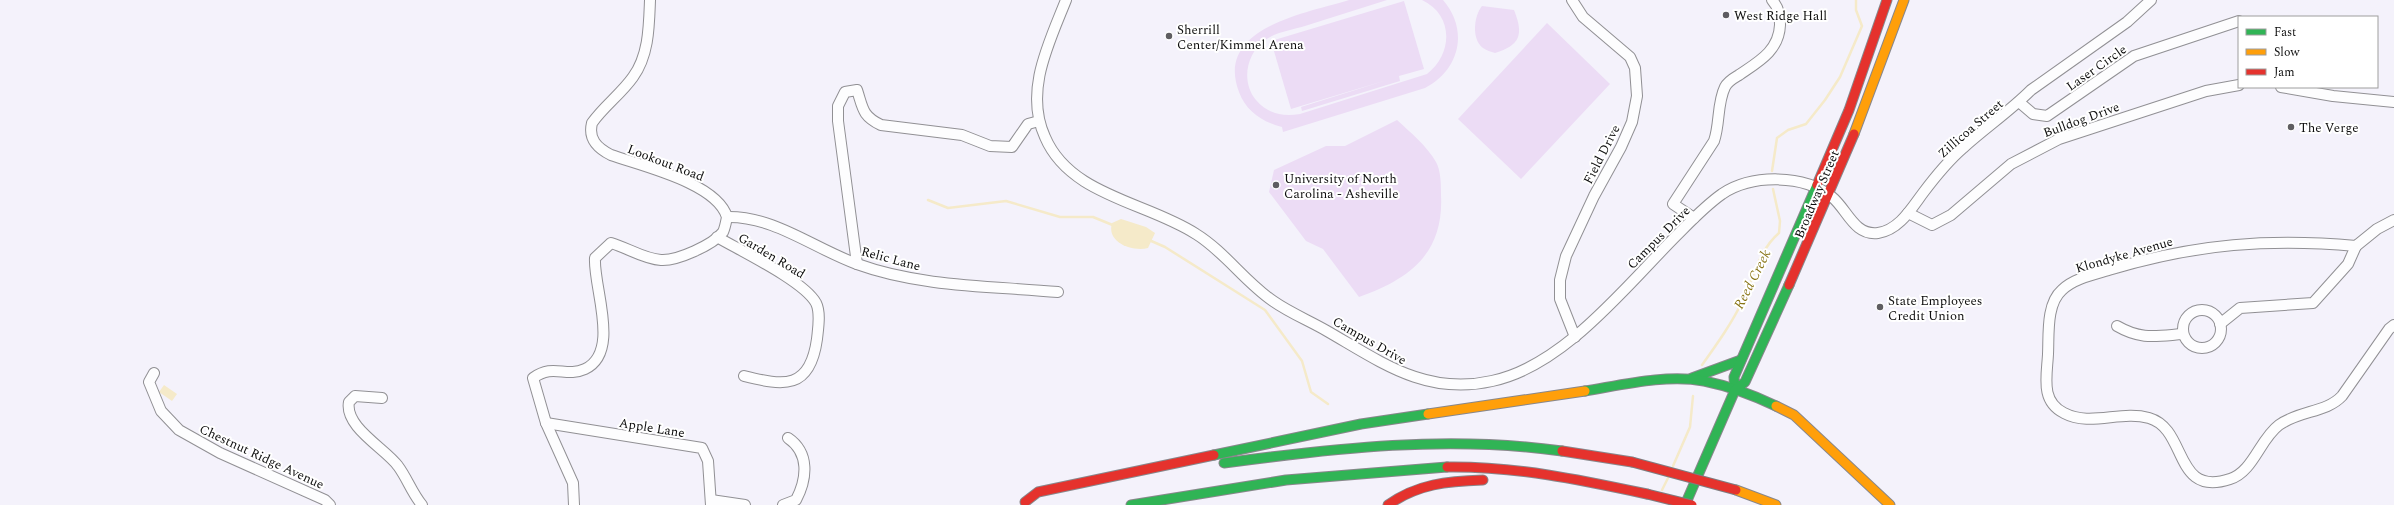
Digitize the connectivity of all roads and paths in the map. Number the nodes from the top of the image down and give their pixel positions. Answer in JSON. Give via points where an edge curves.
{"nodes":[{"id":1,"x":650,"y":0,"type":"edge"},
{"id":2,"x":1066,"y":0,"type":"edge"},
{"id":3,"x":1572,"y":0,"type":"edge"},
{"id":4,"x":1772,"y":0,"type":"edge"},
{"id":5,"x":1887,"y":0,"type":"edge"},
{"id":6,"x":1904,"y":0,"type":"edge"},
{"id":7,"x":2151,"y":0,"type":"edge"},
{"id":8,"x":2238,"y":21,"type":"edge"},
{"id":9,"x":2238,"y":85,"type":"edge"},
{"id":10,"x":2295,"y":88,"type":"edge"},
{"id":11,"x":2324,"y":90,"type":"edge"},
{"id":12,"x":2019,"y":102,"type":"junction"},
{"id":13,"x":2394,"y":102,"type":"edge"},
{"id":14,"x":1039,"y":121,"type":"junction"},
{"id":15,"x":1817,"y":187,"type":"junction"},
{"id":16,"x":1829,"y":194,"type":"junction"},
{"id":17,"x":1908,"y":213,"type":"junction"},
{"id":18,"x":726,"y":217,"type":"junction"},
{"id":19,"x":1694,"y":218,"type":"junction"},
{"id":20,"x":2394,"y":220,"type":"edge"},
{"id":21,"x":717,"y":237,"type":"junction"},
{"id":22,"x":2356,"y":246,"type":"junction"},
{"id":23,"x":857,"y":264,"type":"junction"},
{"id":24,"x":1058,"y":292,"type":"dead end"},
{"id":25,"x":2220,"y":324,"type":"junction"},
{"id":26,"x":2394,"y":325,"type":"edge"},
{"id":27,"x":2116,"y":326,"type":"dead end"},
{"id":28,"x":2183,"y":334,"type":"junction"},
{"id":29,"x":1575,"y":336,"type":"junction"},
{"id":30,"x":1741,"y":360,"type":"junction"},
{"id":31,"x":154,"y":373,"type":"dead end"},
{"id":32,"x":744,"y":376,"type":"dead end"},
{"id":33,"x":1687,"y":380,"type":"junction"},
{"id":34,"x":1735,"y":390,"type":"junction"},
{"id":35,"x":382,"y":398,"type":"dead end"},
{"id":36,"x":546,"y":423,"type":"junction"},
{"id":37,"x":788,"y":438,"type":"dead end"},
{"id":38,"x":1492,"y":480,"type":"dead end"},
{"id":39,"x":1514,"y":480,"type":"dead end"},
{"id":40,"x":1572,"y":480,"type":"junction"},
{"id":41,"x":711,"y":502,"type":"edge"},
{"id":42,"x":1025,"y":502,"type":"junction"},
{"id":43,"x":330,"y":505,"type":"edge"},
{"id":44,"x":422,"y":505,"type":"edge"},
{"id":45,"x":574,"y":505,"type":"edge"},
{"id":46,"x":745,"y":505,"type":"edge"},
{"id":47,"x":782,"y":505,"type":"edge"},
{"id":48,"x":1014,"y":505,"type":"edge"},
{"id":49,"x":1131,"y":505,"type":"edge"},
{"id":50,"x":1388,"y":505,"type":"edge"},
{"id":51,"x":1685,"y":505,"type":"edge"},
{"id":52,"x":1692,"y":505,"type":"edge"},
{"id":53,"x":1776,"y":505,"type":"edge"},
{"id":54,"x":1890,"y":505,"type":"edge"}],
"edges":[{"from":1,"to":18,"type":"street","name":"Lookout Road","via":[[648,35],[639,67],[592,123],[592,138],[602,150],[611,155],[702,189],[719,201]]},
{"from":2,"to":14,"type":"street","name":"Campus Drive","via":[[1038,82],[1036,100]]},
{"from":3,"to":29,"type":"street","name":"Field Drive","via":[[1583,17],[1630,57],[1635,68],[1637,96],[1632,122],[1621,147],[1594,196],[1566,256],[1560,280],[1560,299]]},
{"from":4,"to":19,"type":"street","via":[[1780,15],[1780,32],[1775,45],[1767,56],[1726,85],[1714,141],[1673,204]]},
{"from":5,"to":15,"type":"main road","name":"Broadway Street","via":[[1849,110]]},
{"from":6,"to":16,"type":"main road","name":"Broadway Street","via":[[1854,138]]},
{"from":7,"to":12,"type":"street","name":"Zillicoa Street","via":[[2127,22],[2031,90]]},
{"from":8,"to":12,"type":"street","name":"Laser Circle","via":[[2134,56],[2047,116],[2033,114]]},
{"from":9,"to":17,"type":"street","name":"Bulldog Drive","via":[[2206,91],[2059,139],[2012,164],[1951,215],[1932,225]]},
{"from":10,"to":11,"type":"street"},
{"from":11,"to":13,"type":"street"},
{"from":12,"to":17,"type":"street","name":"Zillicoa Street","via":[[1962,149],[1935,177]]},
{"from":14,"to":23,"type":"street","via":[[1028,124],[1012,147],[990,146],[962,135],[881,125],[869,119],[857,90],[845,92],[838,106],[838,121]]},
{"from":14,"to":29,"type":"street","name":"Campus Drive","via":[[1054,155],[1076,177],[1173,220],[1200,236],[1273,301],[1401,374],[1433,382],[1492,382],[1526,370],[1549,357]]},
{"from":15,"to":16,"type":"street","name":"Zillicoa Street"},
{"from":15,"to":19,"type":"street","name":"Campus Drive","via":[[1772,180],[1752,182],[1723,193]]},
{"from":15,"to":30,"type":"main road","name":"Broadway Street"},
{"from":16,"to":17,"type":"street","name":"Zillicoa Street","via":[[1853,222],[1867,233],[1887,230]]},
{"from":16,"to":34,"type":"main road","name":"Broadway Street","via":[[1745,382]]},
{"from":18,"to":21,"type":"street","via":[[723,232]]},
{"from":18,"to":23,"type":"street","name":"Relic Lane","via":[[746,217],[766,223]]},
{"from":19,"to":29,"type":"street","name":"Campus Drive"},
{"from":20,"to":22,"type":"street"},
{"from":21,"to":32,"type":"street","name":"Garden Road","via":[[800,286],[816,303],[819,323],[816,346],[804,375],[779,384]]},
{"from":21,"to":36,"type":"street","via":[[684,256],[662,260],[611,243],[603,248],[595,258],[594,271],[602,304],[603,331],[600,354],[586,369],[569,373],[542,371],[533,378]]},
{"from":22,"to":25,"type":"street","via":[[2348,264],[2313,303],[2240,308]]},
{"from":22,"to":26,"type":"street","name":"Klondyke Avenue","via":[[2235,243],[2177,252],[2128,264],[2072,283],[2061,290],[2054,302],[2046,393],[2052,404],[2071,416],[2136,416],[2159,422],[2170,432],[2185,468],[2194,476],[2209,481],[2228,480],[2239,476],[2277,426],[2306,411],[2334,404]]},
{"from":23,"to":24,"type":"street","name":"Relic Lane","via":[[923,280]]},
{"from":25,"to":28,"type":"street","via":[[2211,313],[2197,311],[2185,320]]},
{"from":25,"to":28,"type":"street","via":[[2218,339],[2206,348],[2192,346]]},
{"from":27,"to":28,"type":"street","via":[[2127,333],[2146,337]]},
{"from":30,"to":33,"type":"main road"},
{"from":30,"to":34,"type":"main road","name":"Broadway Street","via":[[1734,378]]},
{"from":31,"to":43,"type":"street","name":"Chestnut Ridge Avenue","via":[[149,382],[160,411],[179,430],[220,453],[325,500]]},
{"from":33,"to":34,"type":"main road","via":[[1718,384]]},
{"from":33,"to":42,"type":"main road","via":[[1645,382],[1354,426],[1038,492]]},
{"from":34,"to":51,"type":"main road","name":"Broadway Street"},
{"from":34,"to":54,"type":"main road","via":[[1759,397],[1794,415]]},
{"from":35,"to":44,"type":"street","via":[[352,397],[349,411],[367,438],[398,466]]},
{"from":36,"to":41,"type":"street","name":"Apple Lane","via":[[702,448],[708,461]]},
{"from":36,"to":45,"type":"street","via":[[573,483]]},
{"from":37,"to":47,"type":"street","via":[[798,445],[804,462],[804,485],[796,500]]},
{"from":38,"to":50,"type":"main road","via":[[1430,484],[1414,489]]},
{"from":39,"to":40,"type":"main road","via":[[1553,483]]},
{"from":40,"to":49,"type":"main road","via":[[1556,475],[1497,469],[1413,468],[1277,481]]},
{"from":40,"to":52,"type":"main road","bridge":true},
{"from":41,"to":46,"type":"street"},
{"from":42,"to":48,"type":"main road"},
{"from":42,"to":53,"type":"main road","bridge":true,"via":[[1215,464],[1336,449],[1412,444],[1498,444],[1570,451],[1632,462],[1736,490]]}]}
